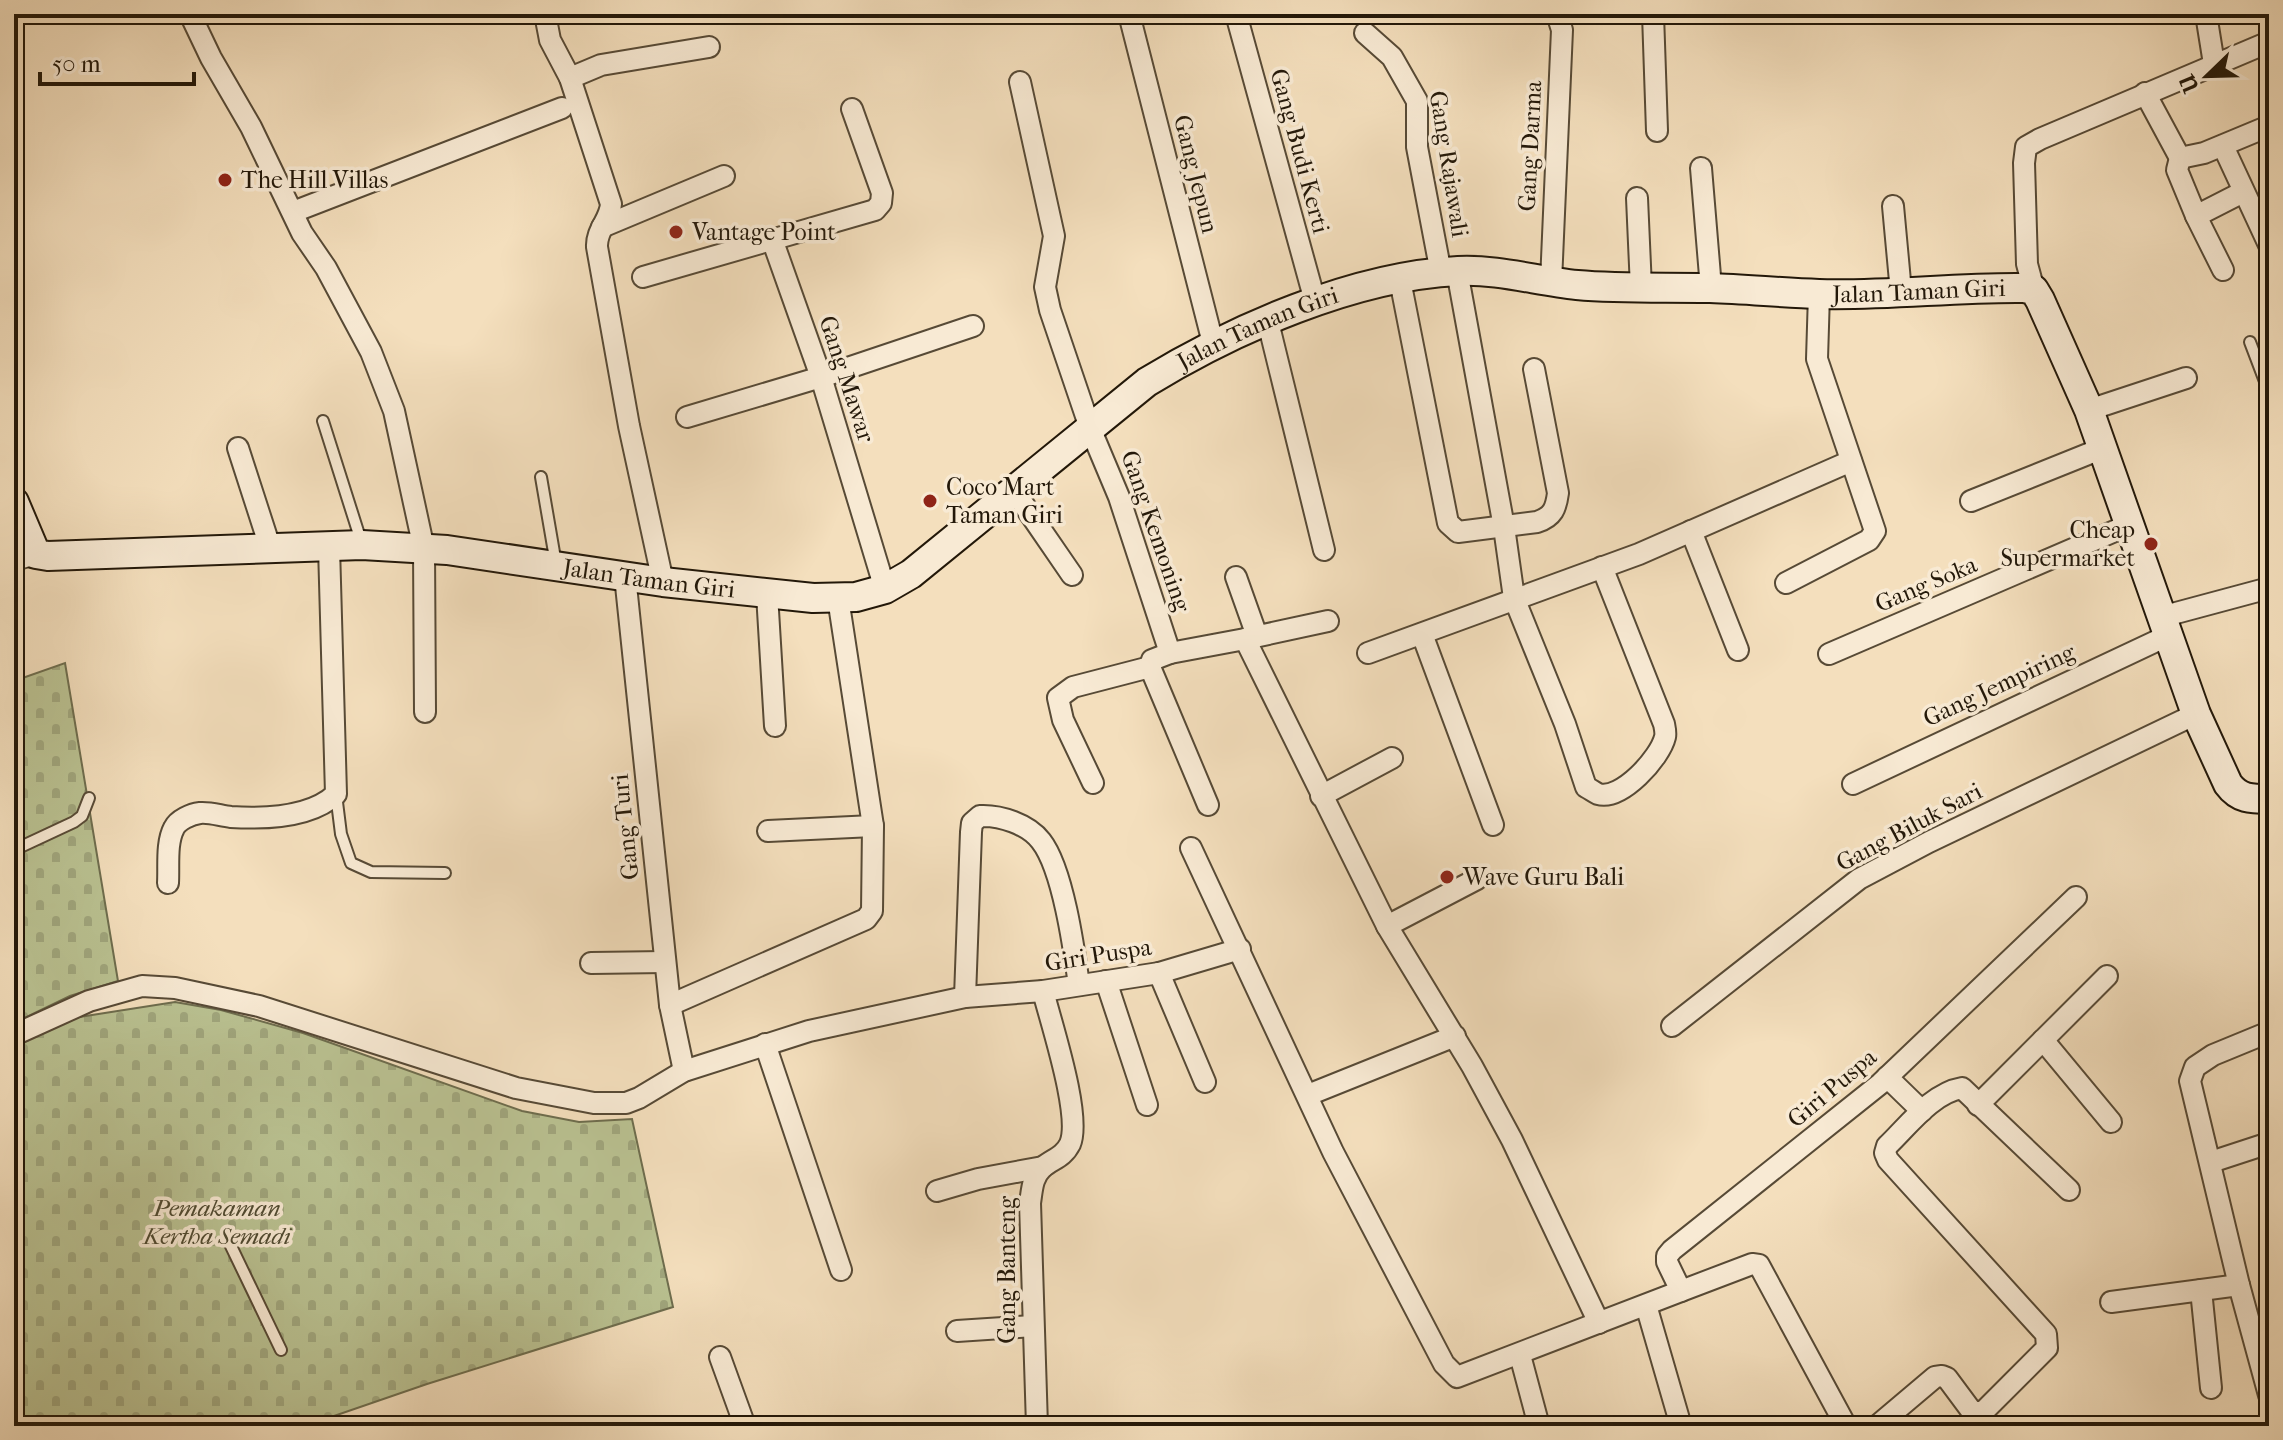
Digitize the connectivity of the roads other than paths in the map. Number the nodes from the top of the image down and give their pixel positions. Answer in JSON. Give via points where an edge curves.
{"nodes":[{"id":1,"x":190,"y":14,"type":"edge"},
{"id":2,"x":545,"y":14,"type":"edge"},
{"id":3,"x":1129,"y":14,"type":"edge"},
{"id":4,"x":1236,"y":14,"type":"edge"},
{"id":5,"x":1557,"y":14,"type":"edge"},
{"id":6,"x":1653,"y":14,"type":"edge"},
{"id":7,"x":2206,"y":14,"type":"edge"},
{"id":8,"x":1365,"y":33,"type":"dead end"},
{"id":9,"x":2269,"y":42,"type":"edge"},
{"id":10,"x":709,"y":47,"type":"dead end"},
{"id":11,"x":2214,"y":64,"type":"junction"},
{"id":12,"x":570,"y":78,"type":"junction"},
{"id":13,"x":1020,"y":82,"type":"dead end"},
{"id":14,"x":2145,"y":93,"type":"junction"},
{"id":15,"x":562,"y":108,"type":"dead end"},
{"id":16,"x":852,"y":109,"type":"dead end"},
{"id":17,"x":2269,"y":126,"type":"edge"},
{"id":18,"x":1657,"y":131,"type":"dead end"},
{"id":19,"x":2223,"y":146,"type":"junction"},
{"id":20,"x":2180,"y":158,"type":"junction"},
{"id":21,"x":1701,"y":168,"type":"dead end"},
{"id":22,"x":724,"y":176,"type":"dead end"},
{"id":23,"x":2243,"y":192,"type":"junction"},
{"id":24,"x":1637,"y":198,"type":"dead end"},
{"id":25,"x":1893,"y":206,"type":"dead end"},
{"id":26,"x":293,"y":212,"type":"junction"},
{"id":27,"x":2196,"y":216,"type":"junction"},
{"id":28,"x":602,"y":227,"type":"junction"},
{"id":29,"x":772,"y":239,"type":"junction"},
{"id":30,"x":2269,"y":245,"type":"edge"},
{"id":31,"x":2223,"y":270,"type":"dead end"},
{"id":32,"x":1449,"y":272,"type":"junction"},
{"id":33,"x":643,"y":277,"type":"dead end"},
{"id":34,"x":1400,"y":280,"type":"junction"},
{"id":35,"x":1551,"y":282,"type":"junction"},
{"id":36,"x":1641,"y":288,"type":"junction"},
{"id":37,"x":1711,"y":288,"type":"junction"},
{"id":38,"x":2034,"y":290,"type":"junction"},
{"id":39,"x":1901,"y":292,"type":"junction"},
{"id":40,"x":1819,"y":294,"type":"junction"},
{"id":41,"x":1315,"y":301,"type":"junction"},
{"id":42,"x":1268,"y":322,"type":"junction"},
{"id":43,"x":973,"y":326,"type":"dead end"},
{"id":44,"x":2250,"y":342,"type":"dead end"},
{"id":45,"x":1214,"y":347,"type":"junction"},
{"id":46,"x":1534,"y":369,"type":"dead end"},
{"id":47,"x":821,"y":377,"type":"junction"},
{"id":48,"x":2186,"y":378,"type":"dead end"},
{"id":49,"x":2269,"y":392,"type":"edge"},
{"id":50,"x":2089,"y":410,"type":"junction"},
{"id":51,"x":687,"y":417,"type":"dead end"},
{"id":52,"x":323,"y":421,"type":"dead end"},
{"id":53,"x":1090,"y":428,"type":"junction"},
{"id":54,"x":238,"y":448,"type":"dead end"},
{"id":55,"x":2103,"y":448,"type":"junction"},
{"id":56,"x":1851,"y":461,"type":"junction"},
{"id":57,"x":541,"y":477,"type":"dead end"},
{"id":58,"x":1015,"y":492,"type":"junction"},
{"id":59,"x":1971,"y":501,"type":"dead end"},
{"id":60,"x":14,"y":502,"type":"edge"},
{"id":61,"x":2131,"y":524,"type":"junction"},
{"id":62,"x":1504,"y":527,"type":"junction"},
{"id":63,"x":1691,"y":531,"type":"junction"},
{"id":64,"x":362,"y":545,"type":"junction"},
{"id":65,"x":270,"y":547,"type":"junction"},
{"id":66,"x":329,"y":547,"type":"junction"},
{"id":67,"x":424,"y":549,"type":"junction"},
{"id":68,"x":1324,"y":550,"type":"dead end"},
{"id":69,"x":25,"y":557,"type":"edge"},
{"id":70,"x":557,"y":566,"type":"junction"},
{"id":71,"x":1602,"y":567,"type":"junction"},
{"id":72,"x":1072,"y":575,"type":"dead end"},
{"id":73,"x":625,"y":576,"type":"junction"},
{"id":74,"x":1236,"y":577,"type":"dead end"},
{"id":75,"x":663,"y":582,"type":"junction"},
{"id":76,"x":1786,"y":583,"type":"dead end"},
{"id":77,"x":2269,"y":588,"type":"edge"},
{"id":78,"x":885,"y":589,"type":"junction"},
{"id":79,"x":767,"y":594,"type":"junction"},
{"id":80,"x":838,"y":598,"type":"junction"},
{"id":81,"x":1514,"y":598,"type":"junction"},
{"id":82,"x":1328,"y":621,"type":"dead end"},
{"id":83,"x":2164,"y":627,"type":"junction"},
{"id":84,"x":1422,"y":634,"type":"junction"},
{"id":85,"x":1251,"y":638,"type":"junction"},
{"id":86,"x":1738,"y":650,"type":"dead end"},
{"id":87,"x":1170,"y":653,"type":"junction"},
{"id":88,"x":1368,"y":653,"type":"dead end"},
{"id":89,"x":1829,"y":654,"type":"dead end"},
{"id":90,"x":1150,"y":667,"type":"junction"},
{"id":91,"x":425,"y":712,"type":"dead end"},
{"id":92,"x":2196,"y":714,"type":"junction"},
{"id":93,"x":775,"y":726,"type":"dead end"},
{"id":94,"x":1392,"y":758,"type":"dead end"},
{"id":95,"x":1093,"y":783,"type":"dead end"},
{"id":96,"x":1853,"y":784,"type":"dead end"},
{"id":97,"x":336,"y":794,"type":"junction"},
{"id":98,"x":1321,"y":796,"type":"junction"},
{"id":99,"x":89,"y":798,"type":"dead end"},
{"id":100,"x":2269,"y":799,"type":"edge"},
{"id":101,"x":1208,"y":805,"type":"dead end"},
{"id":102,"x":1493,"y":825,"type":"dead end"},
{"id":103,"x":873,"y":826,"type":"junction"},
{"id":104,"x":768,"y":831,"type":"dead end"},
{"id":105,"x":1191,"y":848,"type":"dead end"},
{"id":106,"x":14,"y":850,"type":"edge"},
{"id":107,"x":445,"y":873,"type":"dead end"},
{"id":108,"x":1477,"y":879,"type":"dead end"},
{"id":109,"x":168,"y":883,"type":"dead end"},
{"id":110,"x":2076,"y":897,"type":"dead end"},
{"id":111,"x":1387,"y":926,"type":"junction"},
{"id":112,"x":1240,"y":949,"type":"junction"},
{"id":113,"x":665,"y":962,"type":"junction"},
{"id":114,"x":591,"y":963,"type":"dead end"},
{"id":115,"x":1159,"y":973,"type":"junction"},
{"id":116,"x":2107,"y":976,"type":"dead end"},
{"id":117,"x":1106,"y":981,"type":"junction"},
{"id":118,"x":1079,"y":985,"type":"junction"},
{"id":119,"x":1043,"y":991,"type":"junction"},
{"id":120,"x":965,"y":997,"type":"junction"},
{"id":121,"x":670,"y":1005,"type":"junction"},
{"id":122,"x":1672,"y":1026,"type":"dead end"},
{"id":123,"x":2269,"y":1032,"type":"edge"},
{"id":124,"x":14,"y":1035,"type":"edge"},
{"id":125,"x":1455,"y":1036,"type":"junction"},
{"id":126,"x":2043,"y":1040,"type":"junction"},
{"id":127,"x":765,"y":1044,"type":"junction"},
{"id":128,"x":684,"y":1071,"type":"junction"},
{"id":129,"x":1887,"y":1077,"type":"junction"},
{"id":130,"x":1205,"y":1082,"type":"dead end"},
{"id":131,"x":1308,"y":1095,"type":"junction"},
{"id":132,"x":1147,"y":1105,"type":"dead end"},
{"id":133,"x":1978,"y":1105,"type":"junction"},
{"id":134,"x":1922,"y":1111,"type":"junction"},
{"id":135,"x":2111,"y":1122,"type":"dead end"},
{"id":136,"x":2269,"y":1143,"type":"edge"},
{"id":137,"x":2211,"y":1162,"type":"junction"},
{"id":138,"x":1043,"y":1167,"type":"junction"},
{"id":139,"x":2069,"y":1190,"type":"dead end"},
{"id":140,"x":937,"y":1191,"type":"dead end"},
{"id":141,"x":230,"y":1244,"type":"dead end"},
{"id":142,"x":841,"y":1270,"type":"dead end"},
{"id":143,"x":2239,"y":1285,"type":"junction"},
{"id":144,"x":2201,"y":1290,"type":"junction"},
{"id":145,"x":1681,"y":1291,"type":"junction"},
{"id":146,"x":2111,"y":1302,"type":"dead end"},
{"id":147,"x":1646,"y":1305,"type":"junction"},
{"id":148,"x":1599,"y":1323,"type":"junction"},
{"id":149,"x":1033,"y":1326,"type":"junction"},
{"id":150,"x":957,"y":1331,"type":"dead end"},
{"id":151,"x":281,"y":1350,"type":"dead end"},
{"id":152,"x":1520,"y":1355,"type":"junction"},
{"id":153,"x":720,"y":1357,"type":"dead end"},
{"id":154,"x":2211,"y":1388,"type":"dead end"},
{"id":155,"x":2269,"y":1395,"type":"edge"},
{"id":156,"x":745,"y":1426,"type":"edge"},
{"id":157,"x":1037,"y":1426,"type":"edge"},
{"id":158,"x":1539,"y":1426,"type":"edge"},
{"id":159,"x":1681,"y":1426,"type":"edge"},
{"id":160,"x":1846,"y":1426,"type":"edge"},
{"id":161,"x":1877,"y":1426,"type":"edge"}],
"edges":[{"from":1,"to":26,"type":"street"},
{"from":2,"to":12,"type":"street","via":[[550,40]]},
{"from":3,"to":45,"type":"street","name":"Gang Jepun"},
{"from":4,"to":41,"type":"street","name":"Gang Budi Kerti"},
{"from":5,"to":35,"type":"street","name":"Gang Darma","via":[[1562,30]]},
{"from":6,"to":18,"type":"street"},
{"from":7,"to":11,"type":"street"},
{"from":8,"to":32,"type":"street","name":"Gang Rajawali","via":[[1392,57],[1417,101],[1417,147]]},
{"from":9,"to":11,"type":"street"},
{"from":10,"to":12,"type":"street","via":[[601,65]]},
{"from":11,"to":14,"type":"street"},
{"from":12,"to":28,"type":"street","via":[[611,204]]},
{"from":13,"to":53,"type":"street","name":"Gang Kemoning","via":[[1054,236],[1045,287]]},
{"from":14,"to":20,"type":"street"},
{"from":14,"to":38,"type":"street","via":[[2026,147],[2027,264]]},
{"from":15,"to":26,"type":"street"},
{"from":16,"to":29,"type":"street","via":[[881,203],[875,210]]},
{"from":17,"to":19,"type":"street"},
{"from":19,"to":20,"type":"street"},
{"from":19,"to":23,"type":"street"},
{"from":20,"to":27,"type":"street","via":[[2177,170]]},
{"from":21,"to":37,"type":"street"},
{"from":22,"to":28,"type":"street"},
{"from":23,"to":27,"type":"street"},
{"from":23,"to":30,"type":"street"},
{"from":24,"to":36,"type":"street"},
{"from":25,"to":39,"type":"street"},
{"from":26,"to":67,"type":"street","via":[[371,352],[394,411]]},
{"from":27,"to":31,"type":"street"},
{"from":28,"to":75,"type":"street","via":[[597,247]]},
{"from":29,"to":33,"type":"street"},
{"from":29,"to":47,"type":"street","name":"Gang Mawar"},
{"from":32,"to":34,"type":"street","name":"Jalan Taman Giri"},
{"from":32,"to":35,"type":"street","name":"Jalan Taman Giri","via":[[1503,272]]},
{"from":32,"to":62,"type":"street","name":"Gang Rajawali"},
{"from":34,"to":41,"type":"street","name":"Jalan Taman Giri"},
{"from":34,"to":62,"type":"street","via":[[1448,523],[1458,532]]},
{"from":35,"to":36,"type":"street","name":"Jalan Taman Giri"},
{"from":36,"to":37,"type":"street","name":"Jalan Taman Giri"},
{"from":37,"to":40,"type":"street","name":"Jalan Taman Giri"},
{"from":38,"to":39,"type":"street","name":"Jalan Taman Giri"},
{"from":38,"to":50,"type":"street","name":"Jalan Taman Giri"},
{"from":39,"to":40,"type":"street","name":"Jalan Taman Giri"},
{"from":40,"to":56,"type":"street","via":[[1817,359]]},
{"from":41,"to":42,"type":"street","name":"Jalan Taman Giri"},
{"from":42,"to":45,"type":"street","name":"Jalan Taman Giri"},
{"from":42,"to":68,"type":"street"},
{"from":43,"to":47,"type":"street"},
{"from":44,"to":49,"type":"lane"},
{"from":45,"to":53,"type":"street","name":"Jalan Taman Giri","via":[[1147,382]]},
{"from":46,"to":62,"type":"street","via":[[1556,505],[1546,519]]},
{"from":47,"to":51,"type":"street"},
{"from":47,"to":78,"type":"street","name":"Gang Mawar"},
{"from":48,"to":50,"type":"street"},
{"from":50,"to":55,"type":"street","name":"Jalan Taman Giri"},
{"from":52,"to":64,"type":"lane"},
{"from":53,"to":58,"type":"street","name":"Jalan Taman Giri"},
{"from":53,"to":87,"type":"street","name":"Gang Kemoning","via":[[1119,497]]},
{"from":54,"to":65,"type":"street"},
{"from":55,"to":59,"type":"street"},
{"from":55,"to":61,"type":"street","name":"Jalan Taman Giri"},
{"from":56,"to":63,"type":"street"},
{"from":56,"to":76,"type":"street","via":[[1874,535]]},
{"from":57,"to":70,"type":"lane"},
{"from":58,"to":72,"type":"street"},
{"from":58,"to":78,"type":"street","name":"Jalan Taman Giri"},
{"from":60,"to":69,"type":"street","name":"Jalan Taman Giri"},
{"from":61,"to":83,"type":"street","name":"Jalan Taman Giri"},
{"from":61,"to":89,"type":"street","name":"Gang Soka"},
{"from":62,"to":81,"type":"street","name":"Gang Rajawali"},
{"from":63,"to":71,"type":"street"},
{"from":63,"to":86,"type":"street"},
{"from":64,"to":66,"type":"street","name":"Jalan Taman Giri"},
{"from":64,"to":67,"type":"street","name":"Jalan Taman Giri"},
{"from":65,"to":66,"type":"street","name":"Jalan Taman Giri"},
{"from":65,"to":69,"type":"street","name":"Jalan Taman Giri"},
{"from":66,"to":97,"type":"street"},
{"from":67,"to":70,"type":"street","name":"Jalan Taman Giri"},
{"from":67,"to":91,"type":"street"},
{"from":70,"to":73,"type":"street","name":"Jalan Taman Giri"},
{"from":71,"to":81,"type":"street"},
{"from":71,"to":81,"type":"street","name":"Gang Rajawali","via":[[1665,737],[1638,777],[1611,794],[1586,787]]},
{"from":73,"to":75,"type":"street","name":"Jalan Taman Giri"},
{"from":73,"to":113,"type":"street","name":"Gang Turi"},
{"from":74,"to":85,"type":"street"},
{"from":75,"to":79,"type":"street","name":"Jalan Taman Giri"},
{"from":77,"to":83,"type":"street","name":"Gang Jempiring"},
{"from":78,"to":80,"type":"street","name":"Jalan Taman Giri"},
{"from":79,"to":80,"type":"street","name":"Jalan Taman Giri"},
{"from":79,"to":93,"type":"street"},
{"from":80,"to":103,"type":"street"},
{"from":81,"to":84,"type":"street"},
{"from":82,"to":85,"type":"street"},
{"from":83,"to":92,"type":"street","name":"Jalan Taman Giri"},
{"from":83,"to":96,"type":"street","name":"Gang Jempiring"},
{"from":84,"to":88,"type":"street"},
{"from":84,"to":102,"type":"street"},
{"from":85,"to":87,"type":"street"},
{"from":85,"to":98,"type":"street"},
{"from":87,"to":90,"type":"street","via":[[1152,660]]},
{"from":90,"to":95,"type":"street","via":[[1073,687],[1058,698]]},
{"from":90,"to":101,"type":"street"},
{"from":92,"to":100,"type":"street","name":"Jalan Taman Giri","via":[[2235,793]]},
{"from":92,"to":122,"type":"street","name":"Gang Biluk Sari","via":[[1859,879]]},
{"from":94,"to":98,"type":"street"},
{"from":97,"to":107,"type":"lane","via":[[351,863],[371,872]]},
{"from":97,"to":109,"type":"street","via":[[318,809],[295,813],[199,813],[182,819],[171,839]]},
{"from":98,"to":111,"type":"street"},
{"from":99,"to":106,"type":"lane","via":[[78,819]]},
{"from":103,"to":104,"type":"street"},
{"from":103,"to":121,"type":"street","via":[[874,904],[866,919]]},
{"from":105,"to":112,"type":"street"},
{"from":108,"to":111,"type":"street"},
{"from":110,"to":129,"type":"street","name":"Giri Puspa"},
{"from":111,"to":125,"type":"street"},
{"from":112,"to":115,"type":"street","name":"Giri Puspa"},
{"from":112,"to":131,"type":"street"},
{"from":113,"to":114,"type":"street"},
{"from":113,"to":121,"type":"street","name":"Gang Turi"},
{"from":115,"to":117,"type":"street","name":"Giri Puspa"},
{"from":115,"to":130,"type":"street"},
{"from":116,"to":126,"type":"street"},
{"from":117,"to":118,"type":"street","name":"Giri Puspa"},
{"from":117,"to":132,"type":"street"},
{"from":118,"to":119,"type":"street","name":"Giri Puspa"},
{"from":118,"to":120,"type":"street","via":[[1056,872],[1041,841],[1022,827],[980,816],[971,832]]},
{"from":119,"to":120,"type":"street","name":"Giri Puspa"},
{"from":119,"to":138,"type":"street","name":"Gang Banteng","via":[[1073,1127],[1068,1148]]},
{"from":120,"to":127,"type":"street","name":"Giri Puspa"},
{"from":121,"to":128,"type":"street","name":"Gang Turi"},
{"from":123,"to":137,"type":"street","via":[[2195,1067],[2190,1081]]},
{"from":124,"to":128,"type":"street","name":"Giri Puspa","via":[[89,1001],[142,986],[273,1010],[432,1062],[594,1103],[626,1103]]},
{"from":125,"to":131,"type":"street"},
{"from":125,"to":148,"type":"street","via":[[1512,1140]]},
{"from":126,"to":133,"type":"street"},
{"from":126,"to":135,"type":"street"},
{"from":127,"to":128,"type":"street","name":"Giri Puspa"},
{"from":127,"to":142,"type":"street"},
{"from":129,"to":134,"type":"street"},
{"from":129,"to":145,"type":"street","name":"Giri Puspa","via":[[1667,1256]]},
{"from":131,"to":152,"type":"street","via":[[1444,1364],[1463,1377]]},
{"from":133,"to":134,"type":"street","via":[[1962,1088],[1948,1091]]},
{"from":133,"to":139,"type":"street"},
{"from":134,"to":161,"type":"street","via":[[1887,1146],[1888,1160],[2046,1334],[2047,1348],[1984,1411],[1973,1413],[1942,1376]]},
{"from":136,"to":137,"type":"street"},
{"from":137,"to":143,"type":"street"},
{"from":138,"to":140,"type":"street"},
{"from":138,"to":149,"type":"street","name":"Gang Banteng","via":[[1033,1182],[1030,1203]]},
{"from":141,"to":151,"type":"lane"},
{"from":143,"to":144,"type":"street"},
{"from":143,"to":155,"type":"street"},
{"from":144,"to":146,"type":"street"},
{"from":144,"to":154,"type":"street"},
{"from":145,"to":147,"type":"street"},
{"from":145,"to":160,"type":"street","via":[[1759,1265]]},
{"from":147,"to":148,"type":"street"},
{"from":147,"to":159,"type":"street"},
{"from":148,"to":152,"type":"street"},
{"from":149,"to":150,"type":"street"},
{"from":149,"to":157,"type":"street","name":"Gang Banteng"},
{"from":152,"to":158,"type":"street"},
{"from":153,"to":156,"type":"street"}]}
